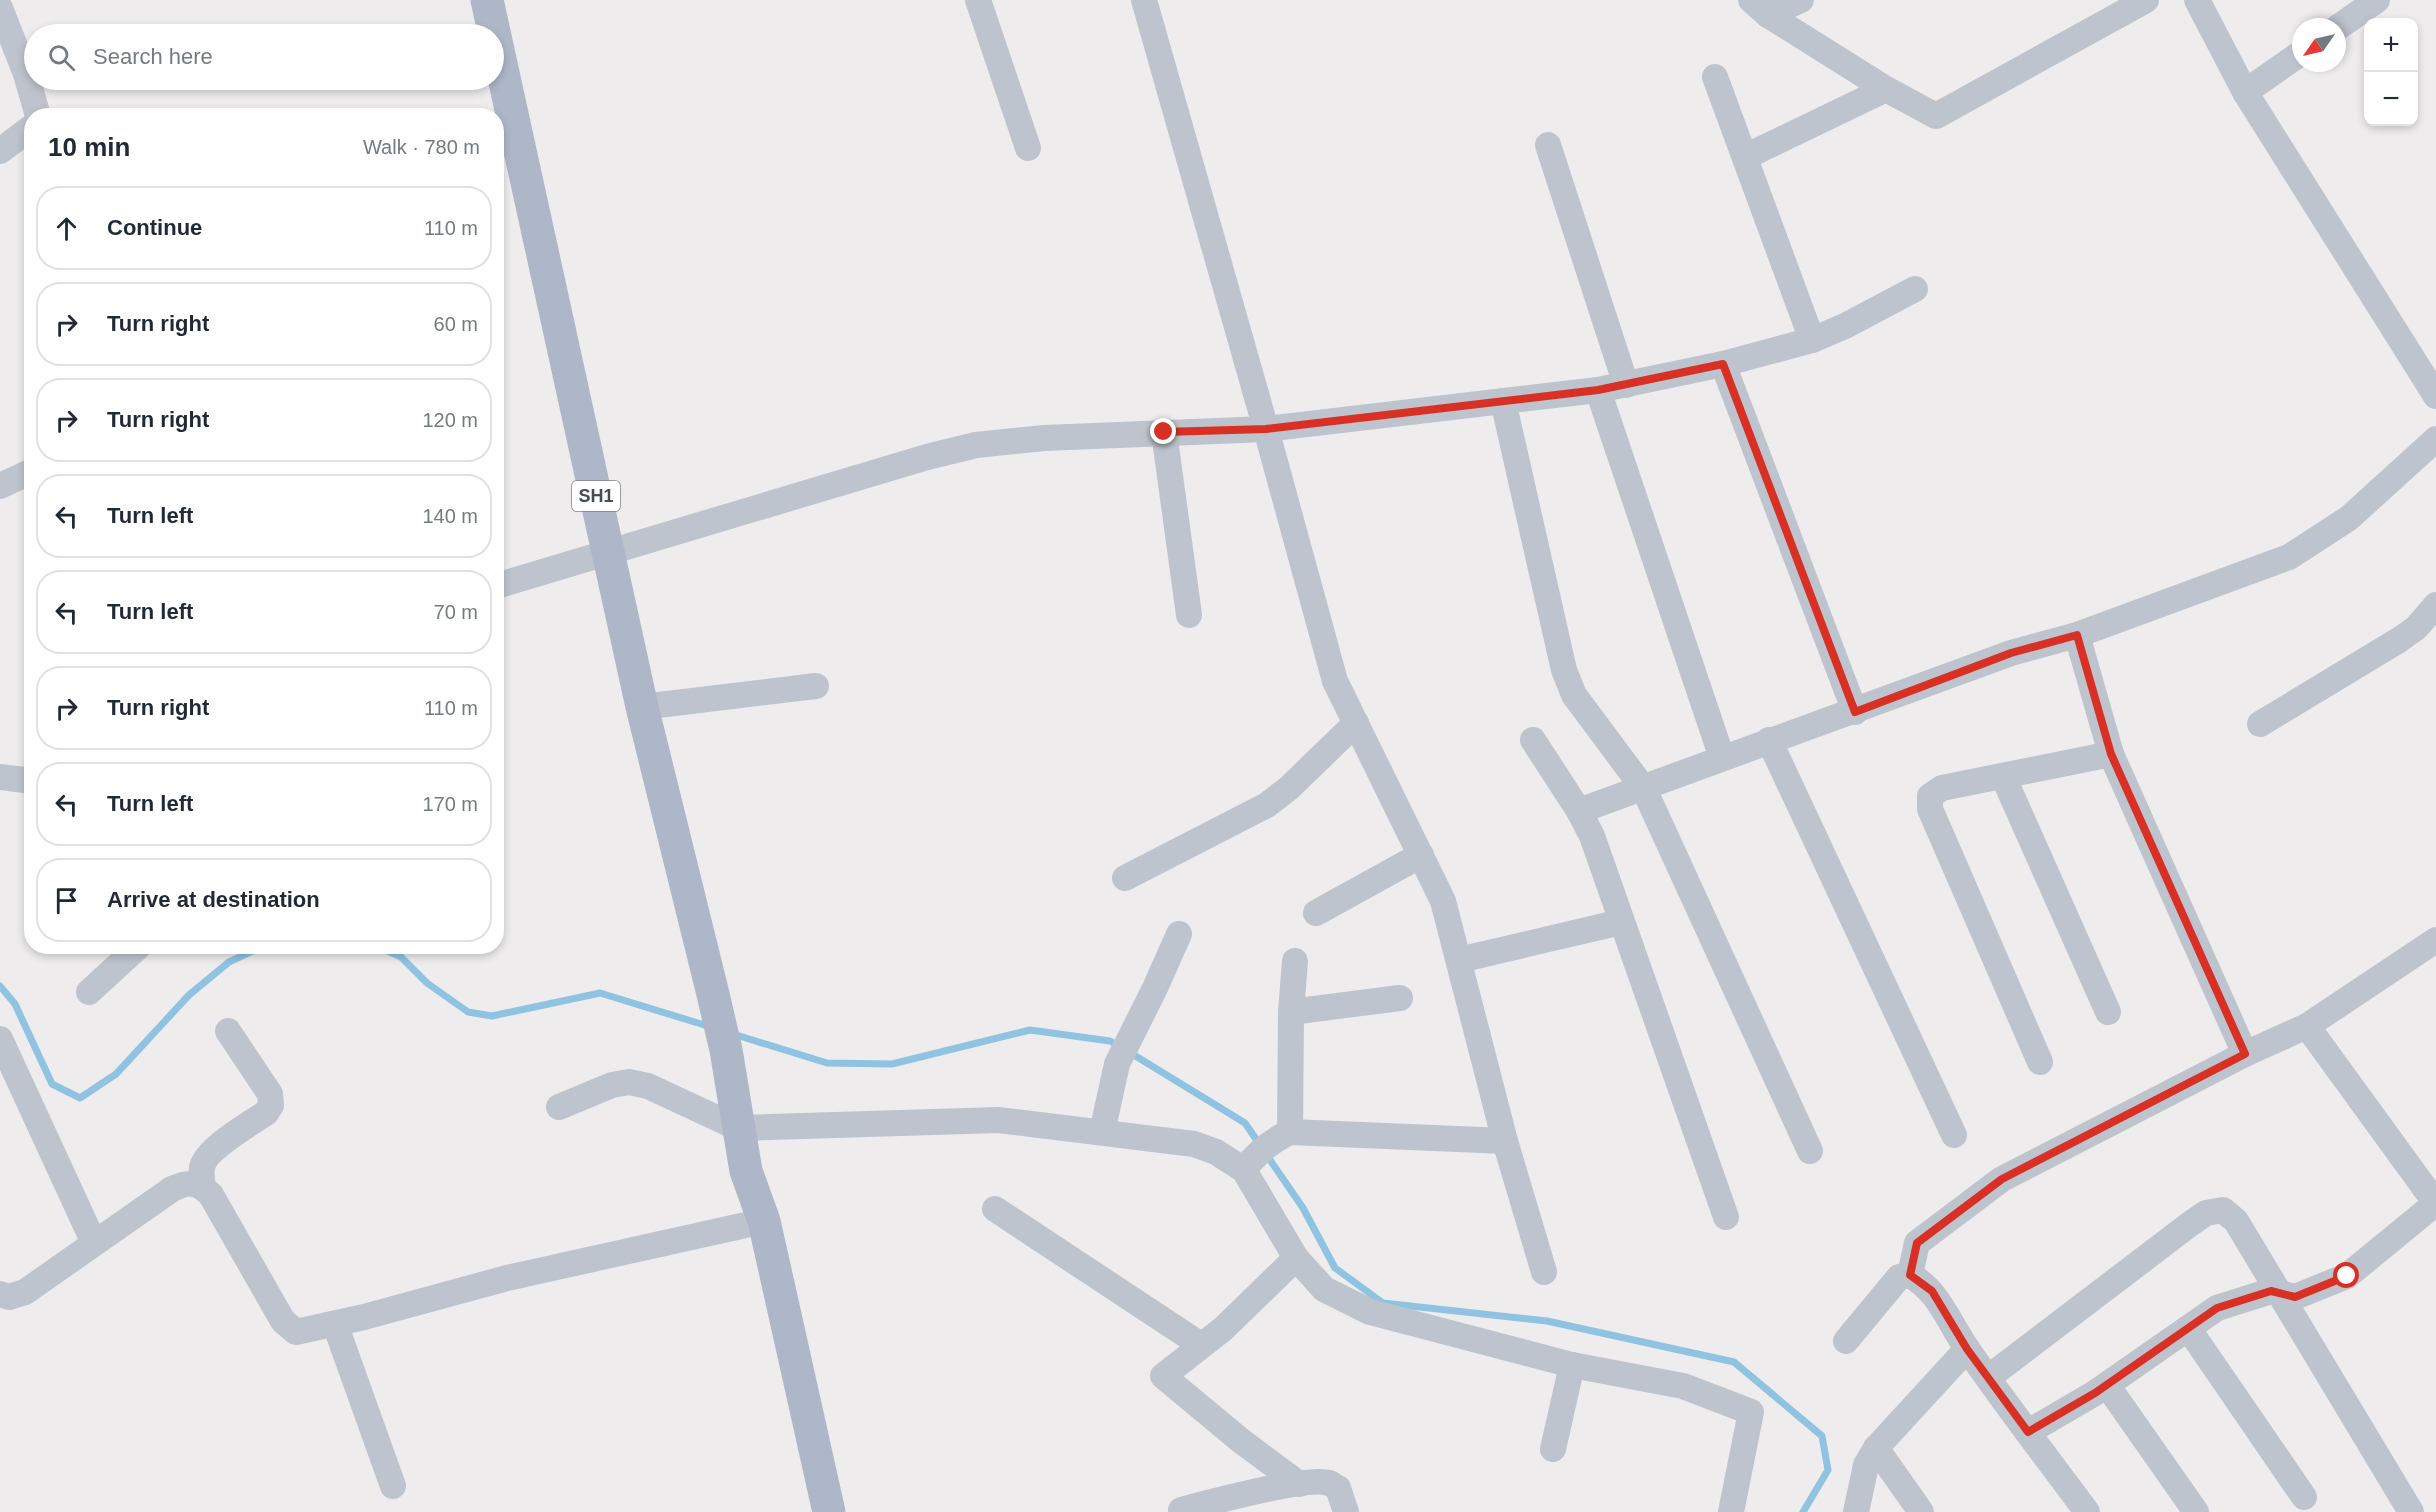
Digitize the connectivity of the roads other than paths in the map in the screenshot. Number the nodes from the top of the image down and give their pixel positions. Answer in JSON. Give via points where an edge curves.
{"nodes":[{"id":1,"x":486,"y":0,"type":"edge"},
{"id":2,"x":978,"y":0,"type":"edge"},
{"id":3,"x":1144,"y":0,"type":"edge"},
{"id":4,"x":1801,"y":0,"type":"edge"},
{"id":5,"x":2146,"y":0,"type":"edge"},
{"id":6,"x":2197,"y":0,"type":"edge"},
{"id":7,"x":2377,"y":0,"type":"edge"},
{"id":8,"x":1760,"y":8,"type":"edge"},
{"id":9,"x":0,"y":9,"type":"edge"},
{"id":10,"x":2346,"y":22,"type":"edge"},
{"id":11,"x":489,"y":24,"type":"edge"},
{"id":12,"x":9,"y":57,"type":"edge"},
{"id":13,"x":2292,"y":59,"type":"edge"},
{"id":14,"x":1715,"y":77,"type":"dead end"},
{"id":15,"x":24,"y":88,"type":"edge"},
{"id":16,"x":1886,"y":89,"type":"junction"},
{"id":17,"x":25,"y":90,"type":"edge"},
{"id":18,"x":499,"y":90,"type":"edge"},
{"id":19,"x":2245,"y":92,"type":"junction"},
{"id":20,"x":34,"y":108,"type":"edge"},
{"id":21,"x":501,"y":108,"type":"edge"},
{"id":22,"x":24,"y":133,"type":"edge"},
{"id":23,"x":506,"y":140,"type":"edge"},
{"id":24,"x":1548,"y":145,"type":"dead end"},
{"id":25,"x":1028,"y":148,"type":"dead end"},
{"id":26,"x":0,"y":151,"type":"edge"},
{"id":27,"x":1744,"y":157,"type":"junction"},
{"id":28,"x":1915,"y":289,"type":"dead end"},
{"id":29,"x":1812,"y":340,"type":"junction"},
{"id":30,"x":1723,"y":364,"type":"junction"},
{"id":31,"x":1626,"y":385,"type":"junction"},
{"id":32,"x":1598,"y":390,"type":"junction"},
{"id":33,"x":2436,"y":396,"type":"edge"},
{"id":34,"x":1503,"y":401,"type":"junction"},
{"id":35,"x":1266,"y":429,"type":"junction"},
{"id":36,"x":1164,"y":432,"type":"junction"},
{"id":37,"x":2436,"y":439,"type":"edge"},
{"id":38,"x":24,"y":475,"type":"edge"},
{"id":39,"x":0,"y":486,"type":"edge"},
{"id":40,"x":609,"y":554,"type":"junction"},
{"id":41,"x":504,"y":584,"type":"edge"},
{"id":42,"x":2436,"y":605,"type":"edge"},
{"id":43,"x":1189,"y":615,"type":"dead end"},
{"id":44,"x":2077,"y":635,"type":"junction"},
{"id":45,"x":816,"y":686,"type":"dead end"},
{"id":46,"x":642,"y":707,"type":"junction"},
{"id":47,"x":1855,"y":712,"type":"junction"},
{"id":48,"x":1356,"y":723,"type":"junction"},
{"id":49,"x":2260,"y":724,"type":"dead end"},
{"id":50,"x":1533,"y":740,"type":"dead end"},
{"id":51,"x":1769,"y":741,"type":"junction"},
{"id":52,"x":2111,"y":754,"type":"junction"},
{"id":53,"x":1722,"y":759,"type":"junction"},
{"id":54,"x":2003,"y":776,"type":"junction"},
{"id":55,"x":0,"y":777,"type":"edge"},
{"id":56,"x":24,"y":780,"type":"edge"},
{"id":57,"x":1644,"y":789,"type":"junction"},
{"id":58,"x":1579,"y":811,"type":"junction"},
{"id":59,"x":1421,"y":855,"type":"junction"},
{"id":60,"x":1125,"y":878,"type":"dead end"},
{"id":61,"x":1316,"y":913,"type":"dead end"},
{"id":62,"x":1621,"y":922,"type":"junction"},
{"id":63,"x":1179,"y":934,"type":"dead end"},
{"id":64,"x":2436,"y":940,"type":"edge"},
{"id":65,"x":130,"y":954,"type":"edge"},
{"id":66,"x":1295,"y":960,"type":"dead end"},
{"id":67,"x":1459,"y":960,"type":"junction"},
{"id":68,"x":88,"y":992,"type":"dead end"},
{"id":69,"x":1400,"y":998,"type":"dead end"},
{"id":70,"x":1291,"y":1012,"type":"junction"},
{"id":71,"x":2108,"y":1012,"type":"dead end"},
{"id":72,"x":2307,"y":1026,"type":"junction"},
{"id":73,"x":228,"y":1031,"type":"dead end"},
{"id":74,"x":0,"y":1039,"type":"edge"},
{"id":75,"x":2245,"y":1054,"type":"junction"},
{"id":76,"x":2040,"y":1062,"type":"dead end"},
{"id":77,"x":559,"y":1107,"type":"dead end"},
{"id":78,"x":738,"y":1128,"type":"junction"},
{"id":79,"x":1102,"y":1132,"type":"junction"},
{"id":80,"x":1284,"y":1135,"type":"junction"},
{"id":81,"x":1954,"y":1135,"type":"dead end"},
{"id":82,"x":1505,"y":1141,"type":"junction"},
{"id":83,"x":1810,"y":1151,"type":"dead end"},
{"id":84,"x":1250,"y":1162,"type":"junction"},
{"id":85,"x":203,"y":1187,"type":"junction"},
{"id":86,"x":2436,"y":1195,"type":"edge"},
{"id":87,"x":2436,"y":1203,"type":"edge"},
{"id":88,"x":995,"y":1209,"type":"dead end"},
{"id":89,"x":1726,"y":1217,"type":"dead end"},
{"id":90,"x":754,"y":1223,"type":"junction"},
{"id":91,"x":94,"y":1243,"type":"junction"},
{"id":92,"x":1296,"y":1258,"type":"junction"},
{"id":93,"x":1544,"y":1272,"type":"dead end"},
{"id":94,"x":1910,"y":1275,"type":"junction"},
{"id":95,"x":0,"y":1294,"type":"edge"},
{"id":96,"x":2280,"y":1294,"type":"junction"},
{"id":97,"x":335,"y":1324,"type":"junction"},
{"id":98,"x":2188,"y":1328,"type":"junction"},
{"id":99,"x":1846,"y":1341,"type":"dead end"},
{"id":100,"x":1202,"y":1345,"type":"junction"},
{"id":101,"x":1967,"y":1349,"type":"junction"},
{"id":102,"x":1572,"y":1365,"type":"junction"},
{"id":103,"x":1989,"y":1377,"type":"junction"},
{"id":104,"x":2107,"y":1385,"type":"junction"},
{"id":105,"x":2028,"y":1432,"type":"junction"},
{"id":106,"x":1876,"y":1448,"type":"junction"},
{"id":107,"x":1553,"y":1449,"type":"dead end"},
{"id":108,"x":1299,"y":1484,"type":"junction"},
{"id":109,"x":393,"y":1486,"type":"dead end"},
{"id":110,"x":2304,"y":1497,"type":"dead end"},
{"id":111,"x":1181,"y":1510,"type":"dead end"},
{"id":112,"x":806,"y":1512,"type":"edge"},
{"id":113,"x":829,"y":1512,"type":"edge"},
{"id":114,"x":1346,"y":1512,"type":"edge"},
{"id":115,"x":1731,"y":1512,"type":"edge"},
{"id":116,"x":1856,"y":1512,"type":"edge"},
{"id":117,"x":1921,"y":1512,"type":"edge"},
{"id":118,"x":2087,"y":1512,"type":"edge"},
{"id":119,"x":2196,"y":1512,"type":"edge"},
{"id":120,"x":2411,"y":1512,"type":"edge"}],
"edges":[{"from":1,"to":11,"type":"main road","number":"SH1"},
{"from":2,"to":25,"type":"street"},
{"from":3,"to":35,"type":"street"},
{"from":4,"to":8,"type":"street"},
{"from":5,"to":16,"type":"street","via":[[1936,116]]},
{"from":6,"to":19,"type":"street"},
{"from":7,"to":10,"type":"street"},
{"from":8,"to":16,"type":"street"},
{"from":9,"to":12,"type":"street"},
{"from":12,"to":15,"type":"street"},
{"from":13,"to":19,"type":"street"},
{"from":14,"to":27,"type":"street"},
{"from":16,"to":27,"type":"street"},
{"from":17,"to":20,"type":"street"},
{"from":18,"to":21,"type":"main road","number":"SH1"},
{"from":19,"to":33,"type":"street"},
{"from":22,"to":26,"type":"street"},
{"from":23,"to":40,"type":"main road","number":"SH1"},
{"from":24,"to":31,"type":"street"},
{"from":27,"to":29,"type":"street"},
{"from":28,"to":29,"type":"street"},
{"from":29,"to":30,"type":"street"},
{"from":30,"to":31,"type":"street"},
{"from":30,"to":47,"type":"street"},
{"from":31,"to":32,"type":"street"},
{"from":32,"to":34,"type":"street"},
{"from":32,"to":53,"type":"street"},
{"from":34,"to":35,"type":"street"},
{"from":34,"to":57,"type":"street","via":[[1564,670],[1583,709]]},
{"from":35,"to":36,"type":"street"},
{"from":35,"to":48,"type":"street","via":[[1335,681]]},
{"from":36,"to":40,"type":"street","via":[[976,446],[927,457]]},
{"from":36,"to":43,"type":"street"},
{"from":37,"to":44,"type":"street","via":[[2349,519],[2289,557]]},
{"from":38,"to":39,"type":"street"},
{"from":40,"to":41,"type":"street"},
{"from":40,"to":46,"type":"main road","number":"SH1"},
{"from":42,"to":49,"type":"street","via":[[2399,640]]},
{"from":44,"to":47,"type":"street","via":[[2011,653]]},
{"from":44,"to":52,"type":"street"},
{"from":45,"to":46,"type":"street"},
{"from":46,"to":78,"type":"main road","number":"SH1","via":[[726,1050]]},
{"from":47,"to":51,"type":"street"},
{"from":48,"to":59,"type":"street"},
{"from":48,"to":60,"type":"street","via":[[1267,805]]},
{"from":50,"to":58,"type":"street"},
{"from":51,"to":53,"type":"street"},
{"from":51,"to":81,"type":"street"},
{"from":52,"to":54,"type":"street"},
{"from":52,"to":75,"type":"street"},
{"from":53,"to":57,"type":"street"},
{"from":54,"to":71,"type":"street"},
{"from":54,"to":76,"type":"street","via":[[1942,788],[1930,796],[1930,809]]},
{"from":55,"to":56,"type":"street"},
{"from":57,"to":58,"type":"street"},
{"from":57,"to":83,"type":"street"},
{"from":58,"to":62,"type":"street","via":[[1592,836]]},
{"from":59,"to":61,"type":"street"},
{"from":59,"to":67,"type":"street","via":[[1443,901]]},
{"from":62,"to":67,"type":"street"},
{"from":62,"to":89,"type":"street"},
{"from":63,"to":79,"type":"street","via":[[1117,1064]]},
{"from":64,"to":72,"type":"street"},
{"from":65,"to":68,"type":"street"},
{"from":66,"to":70,"type":"street"},
{"from":67,"to":82,"type":"street"},
{"from":69,"to":70,"type":"street"},
{"from":70,"to":80,"type":"street"},
{"from":72,"to":75,"type":"street"},
{"from":72,"to":86,"type":"street","via":[[2427,1191]]},
{"from":73,"to":85,"type":"street","via":[[270,1094],[271,1105],[266,1113],[206,1158],[202,1166]]},
{"from":74,"to":91,"type":"street"},
{"from":75,"to":94,"type":"street","via":[[2002,1179],[1917,1243]]},
{"from":77,"to":78,"type":"street","via":[[629,1082],[648,1086]]},
{"from":78,"to":79,"type":"street","via":[[998,1120]]},
{"from":78,"to":90,"type":"main road"},
{"from":79,"to":84,"type":"street","via":[[1194,1144]]},
{"from":80,"to":82,"type":"street"},
{"from":80,"to":84,"type":"street"},
{"from":82,"to":93,"type":"street"},
{"from":84,"to":92,"type":"street"},
{"from":85,"to":91,"type":"street","via":[[187,1183],[172,1189]]},
{"from":85,"to":97,"type":"street","via":[[218,1205],[283,1321],[296,1332]]},
{"from":87,"to":96,"type":"street","via":[[2347,1276],[2295,1297]]},
{"from":88,"to":100,"type":"street"},
{"from":90,"to":97,"type":"street","via":[[507,1278]]},
{"from":90,"to":112,"type":"main road"},
{"from":90,"to":113,"type":"main road"},
{"from":91,"to":95,"type":"street","via":[[25,1292],[9,1297]]},
{"from":92,"to":100,"type":"street"},
{"from":92,"to":102,"type":"street","via":[[1324,1289],[1370,1312]]},
{"from":94,"to":99,"type":"street","via":[[1899,1277]]},
{"from":94,"to":101,"type":"street","via":[[1932,1291]]},
{"from":96,"to":98,"type":"street","via":[[2271,1291],[2217,1308]]},
{"from":96,"to":103,"type":"street","via":[[2236,1221],[2223,1210],[2206,1213]]},
{"from":96,"to":120,"type":"street"},
{"from":97,"to":109,"type":"street"},
{"from":98,"to":104,"type":"street"},
{"from":98,"to":110,"type":"street"},
{"from":100,"to":108,"type":"street","via":[[1163,1376]]},
{"from":101,"to":103,"type":"street"},
{"from":101,"to":106,"type":"street"},
{"from":102,"to":107,"type":"street"},
{"from":102,"to":115,"type":"street","via":[[1683,1386],[1751,1412]]},
{"from":103,"to":105,"type":"street"},
{"from":104,"to":105,"type":"street"},
{"from":104,"to":119,"type":"street"},
{"from":105,"to":118,"type":"street"},
{"from":106,"to":116,"type":"street","via":[[1866,1465]]},
{"from":106,"to":117,"type":"street"},
{"from":108,"to":111,"type":"street"},
{"from":108,"to":114,"type":"street","via":[[1329,1483],[1338,1488]]}]}
